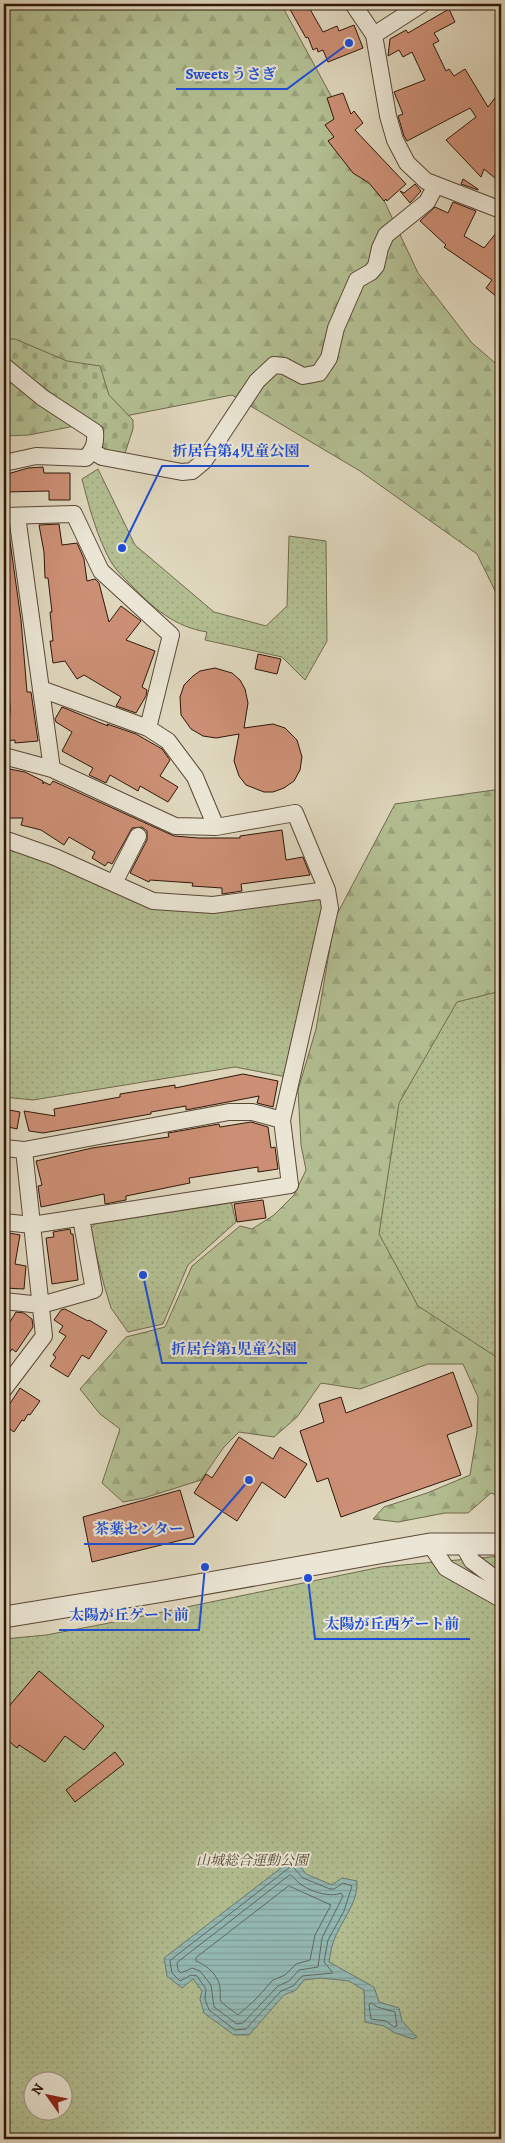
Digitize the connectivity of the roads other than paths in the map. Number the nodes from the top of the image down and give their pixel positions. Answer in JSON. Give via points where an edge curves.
{"nodes":[{"id":1,"x":353,"y":4,"type":"edge"},
{"id":2,"x":422,"y":4,"type":"edge"},
{"id":3,"x":374,"y":35,"type":"junction"},
{"id":4,"x":436,"y":185,"type":"junction"},
{"id":5,"x":501,"y":210,"type":"edge"},
{"id":6,"x":4,"y":366,"type":"edge"},
{"id":7,"x":92,"y":451,"type":"junction"},
{"id":8,"x":4,"y":463,"type":"edge"},
{"id":9,"x":11,"y":516,"type":"edge"},
{"id":10,"x":41,"y":689,"type":"junction"},
{"id":11,"x":148,"y":728,"type":"junction"},
{"id":12,"x":4,"y":756,"type":"edge"},
{"id":13,"x":52,"y":769,"type":"junction"},
{"id":14,"x":143,"y":824,"type":"junction"},
{"id":15,"x":216,"y":827,"type":"junction"},
{"id":16,"x":4,"y":839,"type":"edge"},
{"id":17,"x":114,"y":883,"type":"junction"},
{"id":18,"x":327,"y":890,"type":"junction"},
{"id":19,"x":282,"y":1120,"type":"junction"},
{"id":20,"x":4,"y":1148,"type":"edge"},
{"id":21,"x":24,"y":1150,"type":"junction"},
{"id":22,"x":81,"y":1218,"type":"junction"},
{"id":23,"x":4,"y":1222,"type":"edge"},
{"id":24,"x":32,"y":1225,"type":"junction"},
{"id":25,"x":4,"y":1301,"type":"edge"},
{"id":26,"x":41,"y":1305,"type":"junction"},
{"id":27,"x":4,"y":1389,"type":"edge"},
{"id":28,"x":462,"y":1543,"type":"junction"},
{"id":29,"x":430,"y":1544,"type":"junction"},
{"id":30,"x":501,"y":1544,"type":"edge"},
{"id":31,"x":446,"y":1568,"type":"junction"},
{"id":32,"x":501,"y":1583,"type":"edge"},
{"id":33,"x":501,"y":1600,"type":"edge"},
{"id":34,"x":501,"y":1612,"type":"edge"},
{"id":35,"x":4,"y":1617,"type":"edge"}],
"edges":[{"from":1,"to":3,"type":"street"},
{"from":2,"to":3,"type":"street"},
{"from":3,"to":4,"type":"street","via":[[395,140],[408,163],[426,181]]},
{"from":4,"to":5,"type":"street"},
{"from":4,"to":7,"type":"street","via":[[427,202],[386,235],[376,266],[357,280],[336,328],[329,358],[319,373],[303,376],[284,366],[274,365],[257,381],[204,461],[192,471],[182,472],[102,457]]},
{"from":6,"to":7,"type":"street","via":[[43,398],[95,432],[96,442]]},
{"from":7,"to":8,"type":"street","via":[[86,458],[36,456]]},
{"from":9,"to":10,"type":"street"},
{"from":9,"to":11,"type":"street","via":[[74,514],[101,571],[171,635]]},
{"from":10,"to":11,"type":"street"},
{"from":10,"to":13,"type":"street"},
{"from":11,"to":15,"type":"street","via":[[168,741],[183,759],[195,777]]},
{"from":12,"to":13,"type":"street"},
{"from":13,"to":14,"type":"street"},
{"from":14,"to":15,"type":"street"},
{"from":14,"to":17,"type":"street"},
{"from":15,"to":18,"type":"street","via":[[295,813]]},
{"from":16,"to":17,"type":"street"},
{"from":17,"to":18,"type":"street","via":[[153,901],[213,905]]},
{"from":18,"to":19,"type":"street","via":[[330,908]]},
{"from":19,"to":21,"type":"street","via":[[252,1112],[229,1112]]},
{"from":19,"to":22,"type":"street","via":[[290,1185]]},
{"from":20,"to":21,"type":"street"},
{"from":21,"to":24,"type":"street"},
{"from":22,"to":24,"type":"street"},
{"from":22,"to":26,"type":"street","via":[[94,1290]]},
{"from":23,"to":24,"type":"street"},
{"from":24,"to":26,"type":"street"},
{"from":25,"to":26,"type":"street"},
{"from":26,"to":27,"type":"street","via":[[44,1336]]},
{"from":28,"to":29,"type":"street"},
{"from":28,"to":30,"type":"street"},
{"from":28,"to":32,"type":"street","via":[[472,1561]]},
{"from":29,"to":31,"type":"street"},
{"from":29,"to":35,"type":"street"},
{"from":31,"to":33,"type":"street"},
{"from":31,"to":34,"type":"street"}]}
